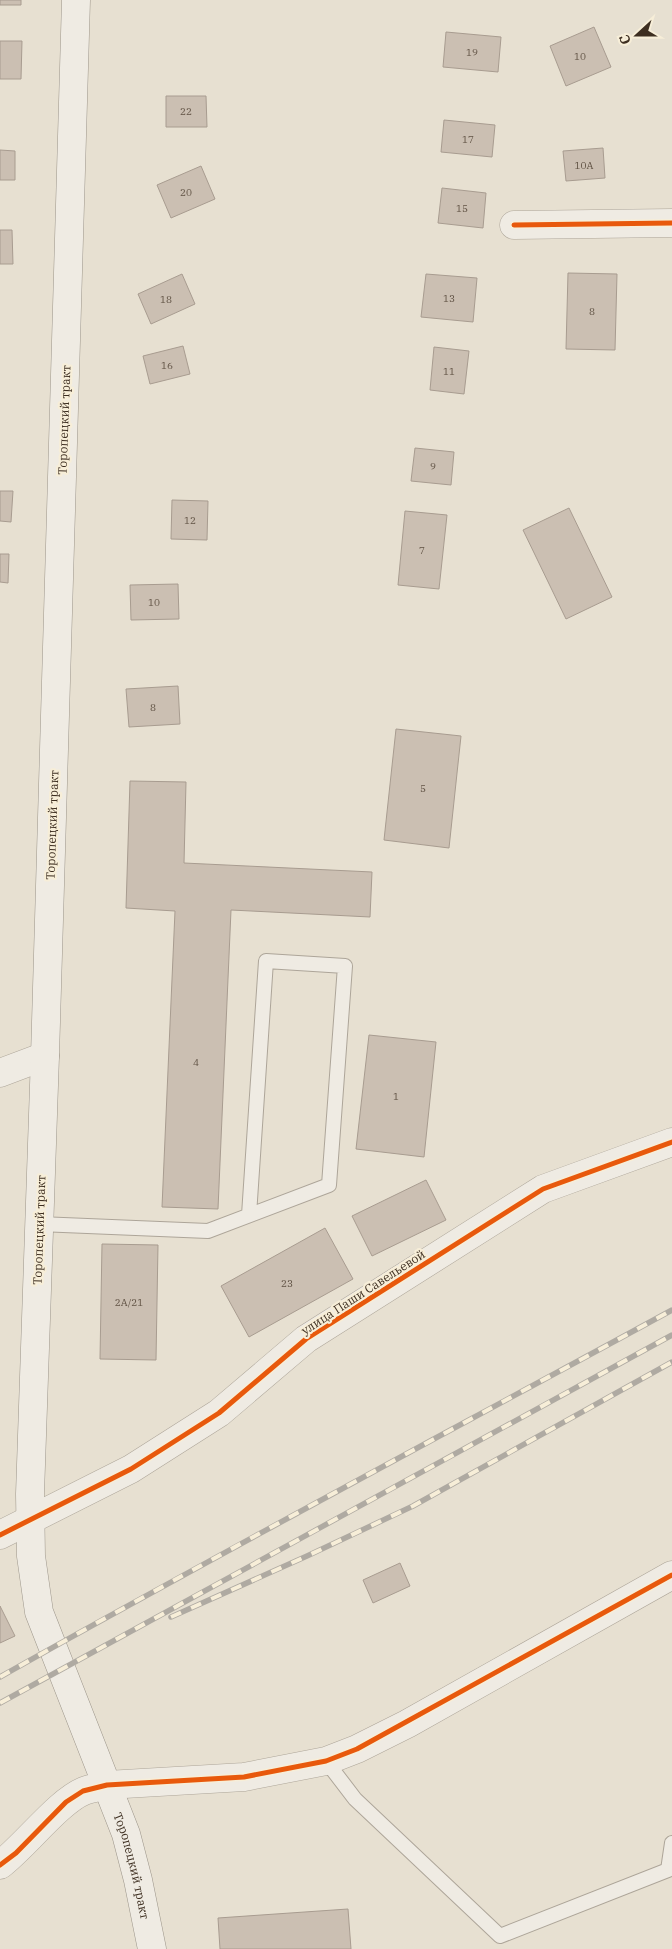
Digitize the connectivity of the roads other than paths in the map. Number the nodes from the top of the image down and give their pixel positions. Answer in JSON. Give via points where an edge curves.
{"nodes":[{"id":1,"x":76,"y":0,"type":"edge"},
{"id":2,"x":672,"y":224,"type":"edge"},
{"id":3,"x":514,"y":226,"type":"dead end"},
{"id":4,"x":45,"y":1056,"type":"junction"},
{"id":5,"x":0,"y":1073,"type":"edge"},
{"id":6,"x":672,"y":1142,"type":"edge"},
{"id":7,"x":249,"y":1216,"type":"junction"},
{"id":8,"x":39,"y":1224,"type":"junction"},
{"id":9,"x":30,"y":1520,"type":"junction"},
{"id":10,"x":0,"y":1536,"type":"edge"},
{"id":11,"x":672,"y":1575,"type":"edge"},
{"id":12,"x":326,"y":1761,"type":"junction"},
{"id":13,"x":107,"y":1785,"type":"junction"},
{"id":14,"x":672,"y":1844,"type":"edge"},
{"id":15,"x":0,"y":1865,"type":"edge"},
{"id":16,"x":152,"y":1949,"type":"edge"}],
"edges":[{"from":1,"to":4,"type":"main road","name":"Торопецкий тракт"},
{"from":2,"to":3,"type":"main road"},
{"from":4,"to":5,"type":"main road"},
{"from":4,"to":8,"type":"main road","name":"Торопецкий тракт"},
{"from":6,"to":9,"type":"main road","name":"улица Паши Савельевой","via":[[543,1189],[306,1339],[219,1413],[131,1469]]},
{"from":7,"to":7,"type":"lane","via":[[328,1185],[345,966],[266,961]]},
{"from":7,"to":8,"type":"lane","via":[[208,1231]]},
{"from":8,"to":9,"type":"main road","name":"Торопецкий тракт"},
{"from":9,"to":10,"type":"main road","name":"улица Паши Савельевой"},
{"from":9,"to":13,"type":"main road","name":"Торопецкий тракт","via":[[31,1556],[39,1612]]},
{"from":11,"to":12,"type":"main road","via":[[407,1724]]},
{"from":12,"to":13,"type":"main road","via":[[244,1777]]},
{"from":12,"to":14,"type":"lane","via":[[356,1799],[500,1936],[668,1870]]},
{"from":13,"to":15,"type":"main road","via":[[83,1791],[66,1802]]},
{"from":13,"to":16,"type":"main road","name":"Торопецкий тракт","via":[[126,1834]]}]}
